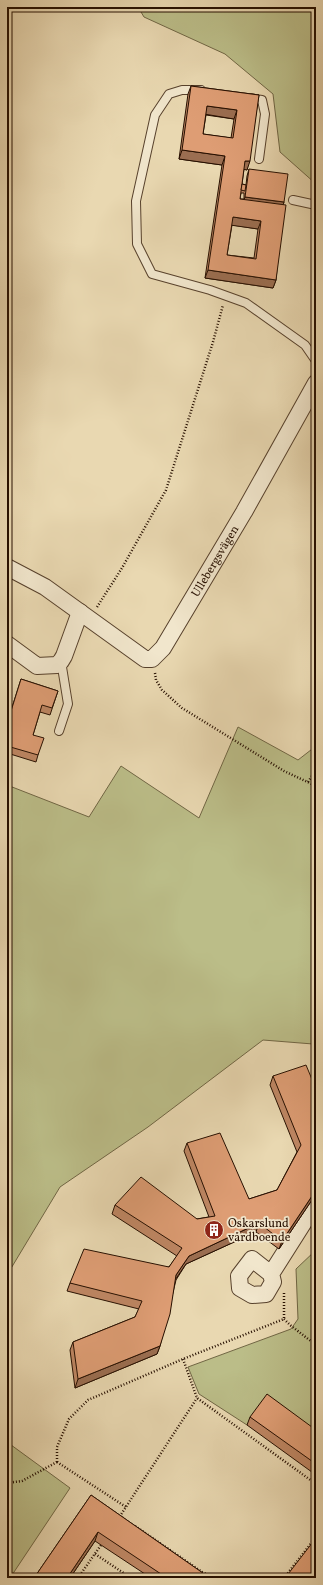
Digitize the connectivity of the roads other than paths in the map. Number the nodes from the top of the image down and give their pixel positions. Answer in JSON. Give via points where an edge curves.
{"nodes":[{"id":1,"x":210,"y":91,"type":"edge"},
{"id":2,"x":240,"y":96,"type":"edge"},
{"id":3,"x":259,"y":160,"type":"dead end"},
{"id":4,"x":293,"y":200,"type":"dead end"},
{"id":5,"x":316,"y":205,"type":"edge"},
{"id":6,"x":316,"y":362,"type":"edge"},
{"id":7,"x":316,"y":384,"type":"edge"},
{"id":8,"x":7,"y":567,"type":"edge"},
{"id":9,"x":85,"y":615,"type":"junction"},
{"id":10,"x":7,"y":644,"type":"edge"},
{"id":11,"x":61,"y":661,"type":"junction"},
{"id":12,"x":59,"y":731,"type":"dead end"},
{"id":13,"x":316,"y":1203,"type":"edge"},
{"id":14,"x":271,"y":1274,"type":"dead end"}],
"edges":[{"from":1,"to":6,"type":"lane","via":[[182,90],[169,94],[155,115],[136,201],[137,244],[152,274],[246,303],[305,345]]},
{"from":2,"to":3,"type":"lane","via":[[262,100],[265,114]]},
{"from":4,"to":5,"type":"lane"},
{"from":7,"to":9,"type":"street","name":"Ullebergsvägen","via":[[163,648],[152,659],[145,659]]},
{"from":8,"to":9,"type":"street","via":[[45,587]]},
{"from":9,"to":11,"type":"street"},
{"from":10,"to":11,"type":"street","via":[[36,666],[58,665]]},
{"from":11,"to":12,"type":"lane","via":[[68,704]]},
{"from":13,"to":14,"type":"street"}]}
